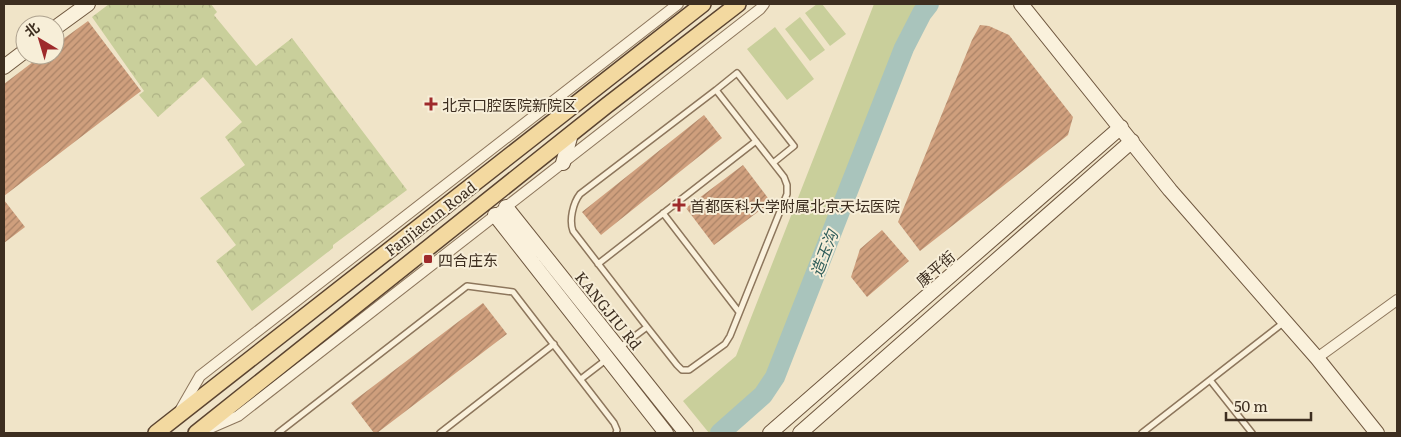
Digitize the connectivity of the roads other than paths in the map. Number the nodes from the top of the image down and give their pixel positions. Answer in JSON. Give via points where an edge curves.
{"nodes":[{"id":1,"x":88,"y":4,"type":"edge"},
{"id":2,"x":678,"y":4,"type":"edge"},
{"id":3,"x":703,"y":4,"type":"edge"},
{"id":4,"x":738,"y":4,"type":"edge"},
{"id":5,"x":764,"y":4,"type":"edge"},
{"id":6,"x":1021,"y":4,"type":"edge"},
{"id":7,"x":65,"y":21,"type":"edge"},
{"id":8,"x":15,"y":59,"type":"edge"},
{"id":9,"x":4,"y":67,"type":"edge"},
{"id":10,"x":716,"y":90,"type":"junction"},
{"id":11,"x":1121,"y":127,"type":"junction"},
{"id":12,"x":571,"y":134,"type":"junction"},
{"id":13,"x":756,"y":141,"type":"junction"},
{"id":14,"x":1132,"y":141,"type":"junction"},
{"id":15,"x":562,"y":163,"type":"junction"},
{"id":16,"x":773,"y":163,"type":"junction"},
{"id":17,"x":501,"y":211,"type":"junction"},
{"id":18,"x":663,"y":214,"type":"junction"},
{"id":19,"x":521,"y":237,"type":"junction"},
{"id":20,"x":598,"y":264,"type":"junction"},
{"id":21,"x":1397,"y":300,"type":"edge"},
{"id":22,"x":739,"y":312,"type":"junction"},
{"id":23,"x":1285,"y":321,"type":"junction"},
{"id":24,"x":647,"y":327,"type":"junction"},
{"id":25,"x":554,"y":344,"type":"junction"},
{"id":26,"x":619,"y":348,"type":"junction"},
{"id":27,"x":607,"y":358,"type":"junction"},
{"id":28,"x":1317,"y":358,"type":"junction"},
{"id":29,"x":581,"y":379,"type":"junction"},
{"id":30,"x":1210,"y":380,"type":"junction"},
{"id":31,"x":177,"y":417,"type":"junction"},
{"id":32,"x":156,"y":433,"type":"edge"},
{"id":33,"x":197,"y":433,"type":"edge"},
{"id":34,"x":278,"y":433,"type":"edge"},
{"id":35,"x":440,"y":433,"type":"edge"},
{"id":36,"x":616,"y":433,"type":"edge"},
{"id":37,"x":666,"y":433,"type":"edge"},
{"id":38,"x":686,"y":433,"type":"edge"},
{"id":39,"x":770,"y":433,"type":"edge"},
{"id":40,"x":800,"y":433,"type":"edge"},
{"id":41,"x":1142,"y":433,"type":"edge"},
{"id":42,"x":1252,"y":433,"type":"edge"},
{"id":43,"x":1377,"y":433,"type":"edge"}],
"edges":[{"from":1,"to":7,"type":"street"},
{"from":2,"to":31,"type":"street","via":[[200,376]]},
{"from":3,"to":31,"type":"main road","name":"Fanjiacun Road"},
{"from":4,"to":12,"type":"main road","name":"Fanjiacun Road"},
{"from":5,"to":15,"type":"street"},
{"from":6,"to":11,"type":"street"},
{"from":8,"to":9,"type":"street"},
{"from":10,"to":13,"type":"lane"},
{"from":10,"to":16,"type":"lane","via":[[737,73],[794,146]]},
{"from":10,"to":20,"type":"lane","via":[[577,198],[571,224],[573,231]]},
{"from":11,"to":14,"type":"street"},
{"from":11,"to":39,"type":"street","name":"康平街"},
{"from":12,"to":15,"type":"street"},
{"from":12,"to":33,"type":"main road","name":"Fanjiacun Road"},
{"from":13,"to":16,"type":"lane"},
{"from":13,"to":18,"type":"lane"},
{"from":14,"to":23,"type":"street","via":[[1170,190]]},
{"from":14,"to":40,"type":"street"},
{"from":15,"to":17,"type":"street"},
{"from":16,"to":22,"type":"lane","via":[[784,178],[787,194]]},
{"from":17,"to":19,"type":"street","name":"KANGJIU Rd"},
{"from":17,"to":33,"type":"street","via":[[238,416]]},
{"from":18,"to":20,"type":"lane"},
{"from":18,"to":22,"type":"lane"},
{"from":19,"to":26,"type":"street","name":"KANGJIU Rd"},
{"from":19,"to":27,"type":"street","name":"KANGJIU Rd"},
{"from":20,"to":24,"type":"lane"},
{"from":21,"to":28,"type":"street"},
{"from":22,"to":24,"type":"lane","via":[[725,344],[689,370],[682,370],[676,365]]},
{"from":23,"to":28,"type":"street"},
{"from":23,"to":30,"type":"lane"},
{"from":24,"to":26,"type":"lane"},
{"from":25,"to":29,"type":"lane"},
{"from":25,"to":34,"type":"lane","via":[[513,292],[467,286]]},
{"from":25,"to":35,"type":"lane"},
{"from":26,"to":38,"type":"street","name":"KANGJIU Rd"},
{"from":27,"to":29,"type":"lane"},
{"from":27,"to":37,"type":"street","name":"KANGJIU Rd"},
{"from":28,"to":43,"type":"street"},
{"from":29,"to":36,"type":"lane","via":[[614,423]]},
{"from":30,"to":41,"type":"lane"},
{"from":30,"to":42,"type":"lane"},
{"from":31,"to":32,"type":"main road","name":"Fanjiacun Road"}]}
